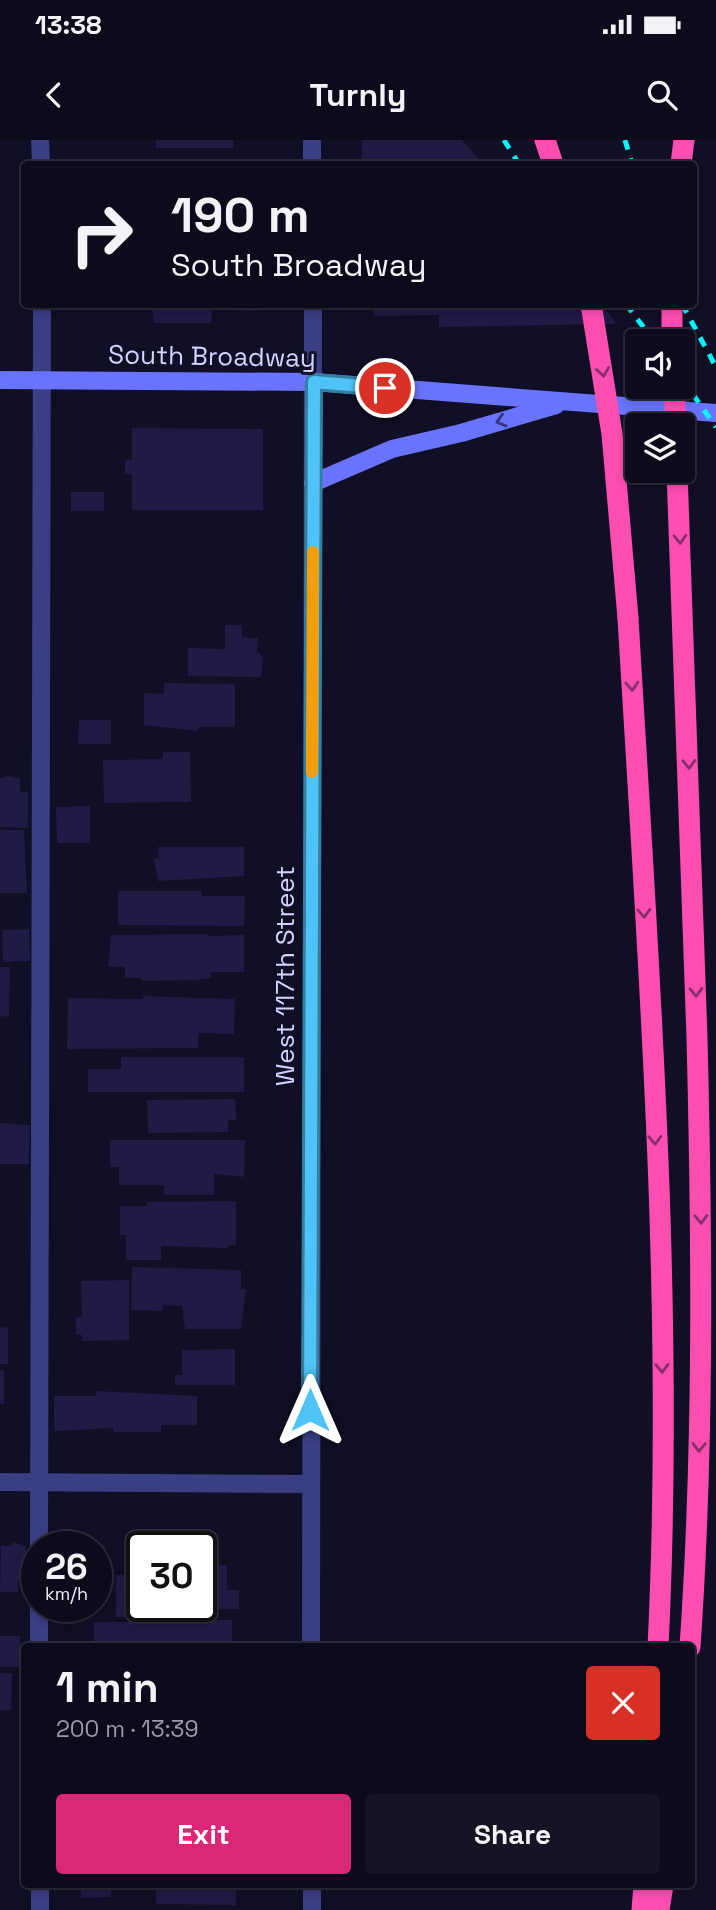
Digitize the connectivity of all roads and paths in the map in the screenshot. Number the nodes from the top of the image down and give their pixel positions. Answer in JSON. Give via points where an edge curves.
{"nodes":[{"id":1,"x":40,"y":140,"type":"edge"},
{"id":2,"x":312,"y":140,"type":"edge"},
{"id":3,"x":545,"y":140,"type":"edge"},
{"id":4,"x":41,"y":161,"type":"edge"},
{"id":5,"x":312,"y":161,"type":"edge"},
{"id":6,"x":552,"y":161,"type":"edge"},
{"id":7,"x":41,"y":308,"type":"edge"},
{"id":8,"x":313,"y":308,"type":"edge"},
{"id":9,"x":593,"y":308,"type":"edge"},
{"id":10,"x":672,"y":308,"type":"edge"},
{"id":11,"x":672,"y":329,"type":"edge"},
{"id":12,"x":0,"y":380,"type":"edge"},
{"id":13,"x":42,"y":380,"type":"junction"},
{"id":14,"x":314,"y":382,"type":"junction"},
{"id":15,"x":566,"y":402,"type":"junction"},
{"id":16,"x":716,"y":413,"type":"edge"},
{"id":17,"x":313,"y":483,"type":"junction"},
{"id":18,"x":678,"y":483,"type":"edge"},
{"id":19,"x":0,"y":1482,"type":"edge"},
{"id":20,"x":39,"y":1482,"type":"junction"},
{"id":21,"x":310,"y":1484,"type":"junction"},
{"id":22,"x":39,"y":1531,"type":"edge"},
{"id":23,"x":39,"y":1622,"type":"edge"},
{"id":24,"x":39,"y":1643,"type":"edge"},
{"id":25,"x":311,"y":1643,"type":"edge"},
{"id":26,"x":658,"y":1643,"type":"edge"},
{"id":27,"x":690,"y":1643,"type":"edge"},
{"id":28,"x":40,"y":1888,"type":"edge"},
{"id":29,"x":312,"y":1888,"type":"edge"},
{"id":30,"x":644,"y":1888,"type":"edge"},
{"id":31,"x":663,"y":1888,"type":"edge"},
{"id":32,"x":40,"y":1910,"type":"edge"},
{"id":33,"x":312,"y":1910,"type":"edge"},
{"id":34,"x":642,"y":1910,"type":"edge"},
{"id":35,"x":659,"y":1910,"type":"edge"}],
"edges":[{"from":1,"to":4,"type":"street"},
{"from":2,"to":5,"type":"street"},
{"from":3,"to":6,"type":"highway"},
{"from":7,"to":13,"type":"street"},
{"from":8,"to":14,"type":"street","name":"West 117th Street"},
{"from":9,"to":26,"type":"highway","one_way":true,"bridge":true,"via":[[612,434],[628,618],[659,1229]]},
{"from":10,"to":11,"type":"highway"},
{"from":12,"to":13,"type":"main road","name":"South Broadway"},
{"from":13,"to":14,"type":"main road","name":"South Broadway"},
{"from":13,"to":20,"type":"street"},
{"from":14,"to":15,"type":"main road","name":"South Broadway"},
{"from":14,"to":17,"type":"street","name":"West 117th Street"},
{"from":15,"to":16,"type":"main road","name":"South Broadway"},
{"from":15,"to":17,"type":"main road","one_way":true,"via":[[392,449]]},
{"from":17,"to":21,"type":"street","name":"West 117th Street"},
{"from":18,"to":27,"type":"highway","one_way":true,"via":[[701,1273],[699,1474]]},
{"from":19,"to":20,"type":"street"},
{"from":20,"to":21,"type":"street"},
{"from":20,"to":22,"type":"street"},
{"from":21,"to":25,"type":"street","name":"West 117th Street"},
{"from":23,"to":24,"type":"street"},
{"from":28,"to":32,"type":"street"},
{"from":29,"to":33,"type":"street"},
{"from":30,"to":34,"type":"highway"},
{"from":31,"to":35,"type":"highway"}]}
